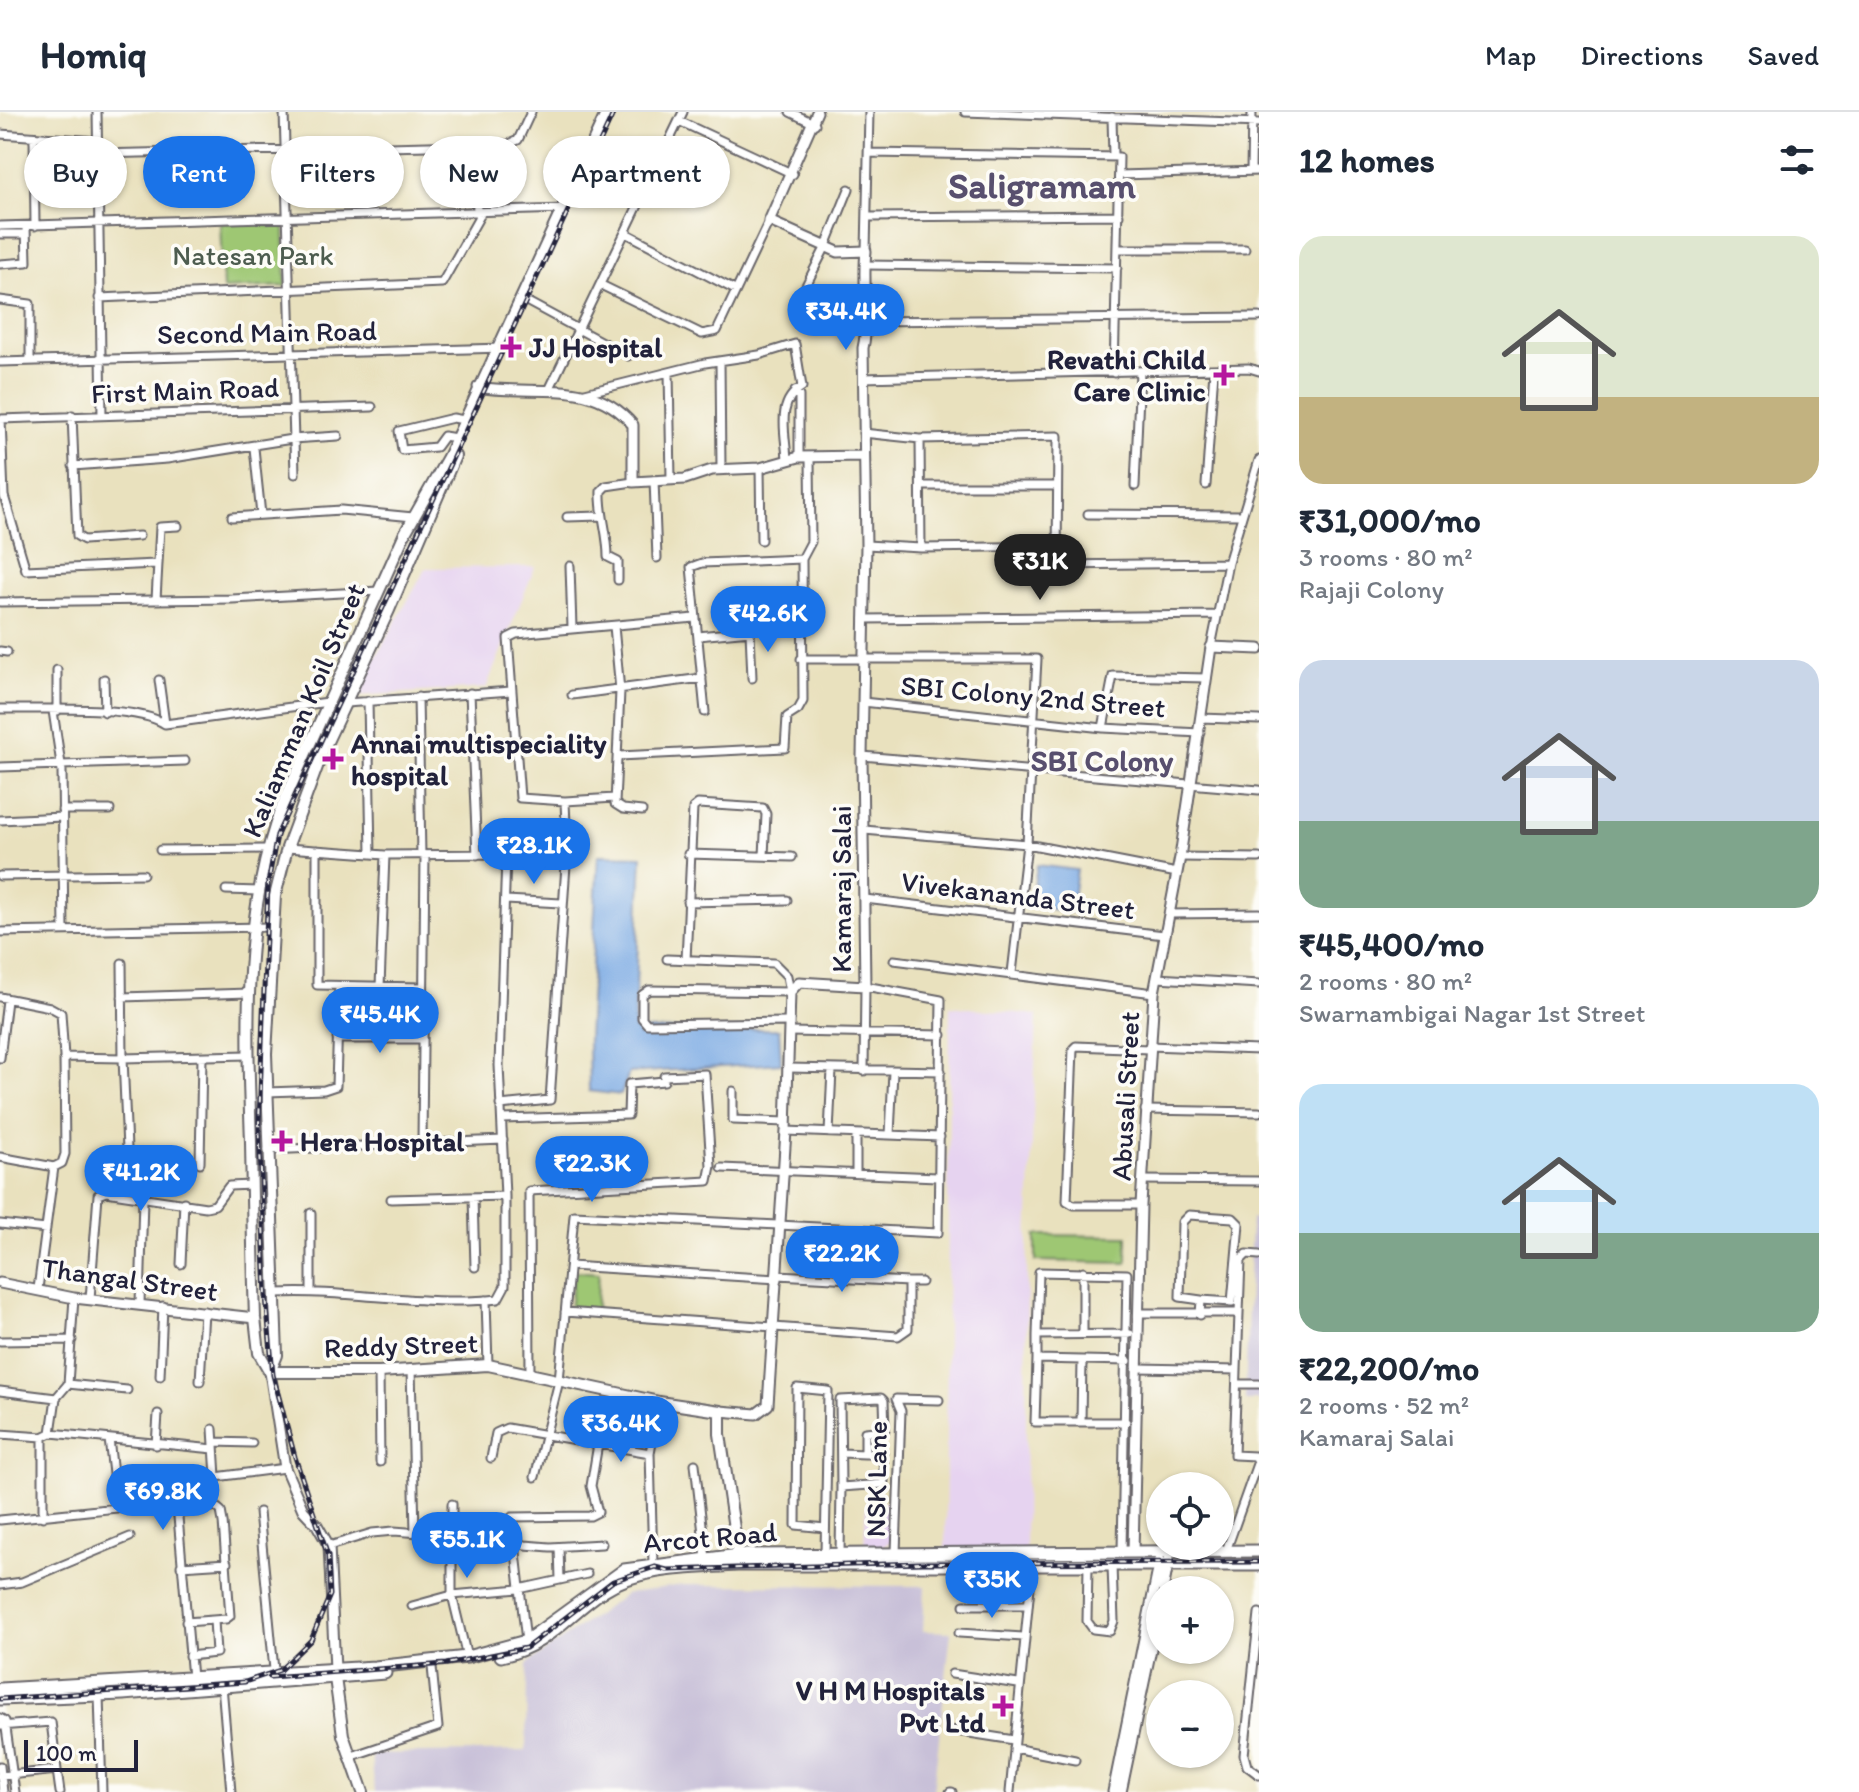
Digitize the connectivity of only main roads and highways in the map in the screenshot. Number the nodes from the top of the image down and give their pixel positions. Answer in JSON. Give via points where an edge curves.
{"nodes":[{"id":1,"x":607,"y":112,"type":"edge"},
{"id":2,"x":613,"y":112,"type":"edge"},
{"id":3,"x":564,"y":209,"type":"junction"},
{"id":4,"x":501,"y":348,"type":"junction"},
{"id":5,"x":482,"y":388,"type":"junction"},
{"id":6,"x":270,"y":1372,"type":"junction"},
{"id":7,"x":1259,"y":1551,"type":"edge"},
{"id":8,"x":738,"y":1555,"type":"junction"},
{"id":9,"x":1259,"y":1565,"type":"edge"},
{"id":10,"x":626,"y":1576,"type":"junction"},
{"id":11,"x":405,"y":1667,"type":"junction"},
{"id":12,"x":335,"y":1673,"type":"junction"},
{"id":13,"x":0,"y":1689,"type":"edge"},
{"id":14,"x":0,"y":1699,"type":"edge"},
{"id":15,"x":363,"y":1792,"type":"edge"}],
"edges":[{"from":1,"to":3,"type":"main road","name":"Kaliamman Koil Street"},
{"from":2,"to":3,"type":"main road","name":"Kaliamman Koil Street"},
{"from":3,"to":4,"type":"main road","name":"Kaliamman Koil Street"},
{"from":3,"to":4,"type":"main road","name":"Kaliamman Koil Street"},
{"from":4,"to":5,"type":"main road","name":"Kaliamman Koil Street"},
{"from":5,"to":6,"type":"main road","name":"Kaliamman Koil Street","via":[[324,748],[287,848],[271,927],[266,1009],[277,1355]]},
{"from":5,"to":6,"type":"main road","name":"Kaliamman Koil Street","via":[[413,517],[282,806],[268,849],[253,926],[248,1055],[255,1318],[259,1353]]},
{"from":6,"to":8,"type":"main road","name":"Reddy Street","via":[[488,1365],[720,1411]]},
{"from":7,"to":8,"type":"main road","name":"Arcot Road"},
{"from":8,"to":10,"type":"main road","name":"Arcot Road","via":[[653,1564]]},
{"from":9,"to":10,"type":"main road","name":"Arcot Road","via":[[1112,1570],[737,1565]]},
{"from":10,"to":11,"type":"main road","name":"Arcot Road","via":[[526,1641]]},
{"from":10,"to":11,"type":"main road","name":"Arcot Road","via":[[526,1651]]},
{"from":11,"to":12,"type":"main road","name":"Arcot Road"},
{"from":12,"to":13,"type":"main road","name":"Arcot Road","via":[[274,1670]]},
{"from":12,"to":14,"type":"main road","name":"Arcot Road"},
{"from":12,"to":15,"type":"main road","via":[[349,1757]]}]}
